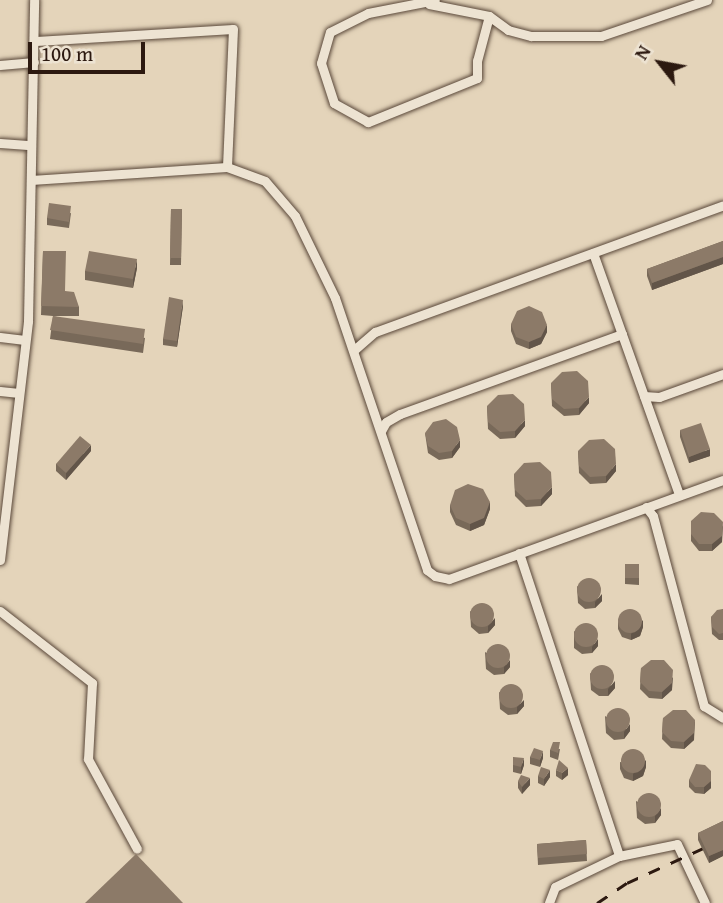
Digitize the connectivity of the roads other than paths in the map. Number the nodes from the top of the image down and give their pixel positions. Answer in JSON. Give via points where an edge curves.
{"nodes":[{"id":1,"x":34,"y":0,"type":"edge"},
{"id":2,"x":707,"y":0,"type":"edge"},
{"id":3,"x":432,"y":2,"type":"edge"},
{"id":4,"x":489,"y":16,"type":"junction"},
{"id":5,"x":36,"y":41,"type":"junction"},
{"id":6,"x":34,"y":62,"type":"junction"},
{"id":7,"x":0,"y":65,"type":"edge"},
{"id":8,"x":0,"y":142,"type":"edge"},
{"id":9,"x":31,"y":145,"type":"junction"},
{"id":10,"x":227,"y":167,"type":"junction"},
{"id":11,"x":31,"y":180,"type":"junction"},
{"id":12,"x":723,"y":205,"type":"edge"},
{"id":13,"x":593,"y":253,"type":"junction"},
{"id":14,"x":622,"y":334,"type":"junction"},
{"id":15,"x":0,"y":337,"type":"edge"},
{"id":16,"x":25,"y":340,"type":"junction"},
{"id":17,"x":354,"y":351,"type":"junction"},
{"id":18,"x":723,"y":374,"type":"edge"},
{"id":19,"x":0,"y":391,"type":"edge"},
{"id":20,"x":19,"y":393,"type":"junction"},
{"id":21,"x":644,"y":396,"type":"junction"},
{"id":22,"x":381,"y":431,"type":"junction"},
{"id":23,"x":723,"y":480,"type":"edge"},
{"id":24,"x":679,"y":495,"type":"junction"},
{"id":25,"x":646,"y":507,"type":"junction"},
{"id":26,"x":2,"y":516,"type":"edge"},
{"id":27,"x":519,"y":553,"type":"junction"},
{"id":28,"x":0,"y":560,"type":"edge"},
{"id":29,"x":0,"y":611,"type":"edge"},
{"id":30,"x":723,"y":718,"type":"edge"},
{"id":31,"x":137,"y":849,"type":"dead end"},
{"id":32,"x":619,"y":856,"type":"junction"},
{"id":33,"x":549,"y":903,"type":"edge"},
{"id":34,"x":705,"y":903,"type":"edge"}],
"edges":[{"from":1,"to":5,"type":"street"},
{"from":2,"to":4,"type":"street","via":[[601,36],[531,36],[508,30]]},
{"from":3,"to":4,"type":"street"},
{"from":3,"to":4,"type":"street","via":[[368,13],[330,32],[321,63],[334,103],[369,122],[477,78]]},
{"from":5,"to":6,"type":"street"},
{"from":5,"to":10,"type":"street","via":[[233,29]]},
{"from":6,"to":7,"type":"street"},
{"from":6,"to":9,"type":"street"},
{"from":8,"to":9,"type":"street"},
{"from":9,"to":11,"type":"street"},
{"from":10,"to":11,"type":"street"},
{"from":10,"to":17,"type":"street","via":[[265,181],[295,216]]},
{"from":11,"to":16,"type":"street"},
{"from":12,"to":13,"type":"street"},
{"from":13,"to":14,"type":"street"},
{"from":13,"to":17,"type":"street","via":[[375,332]]},
{"from":14,"to":21,"type":"street"},
{"from":14,"to":22,"type":"street","via":[[400,414]]},
{"from":15,"to":16,"type":"street"},
{"from":16,"to":20,"type":"street"},
{"from":17,"to":22,"type":"street"},
{"from":18,"to":21,"type":"street","via":[[659,397]]},
{"from":19,"to":20,"type":"street"},
{"from":20,"to":26,"type":"street"},
{"from":21,"to":24,"type":"street"},
{"from":22,"to":27,"type":"street","via":[[427,570],[449,579]]},
{"from":23,"to":24,"type":"street"},
{"from":24,"to":25,"type":"street"},
{"from":25,"to":27,"type":"street"},
{"from":25,"to":30,"type":"street","via":[[653,516],[704,706]]},
{"from":26,"to":28,"type":"street"},
{"from":27,"to":32,"type":"street"},
{"from":29,"to":31,"type":"street","via":[[92,682],[88,759]]},
{"from":32,"to":33,"type":"street","via":[[555,887]]},
{"from":32,"to":34,"type":"street","via":[[677,844]]}]}
